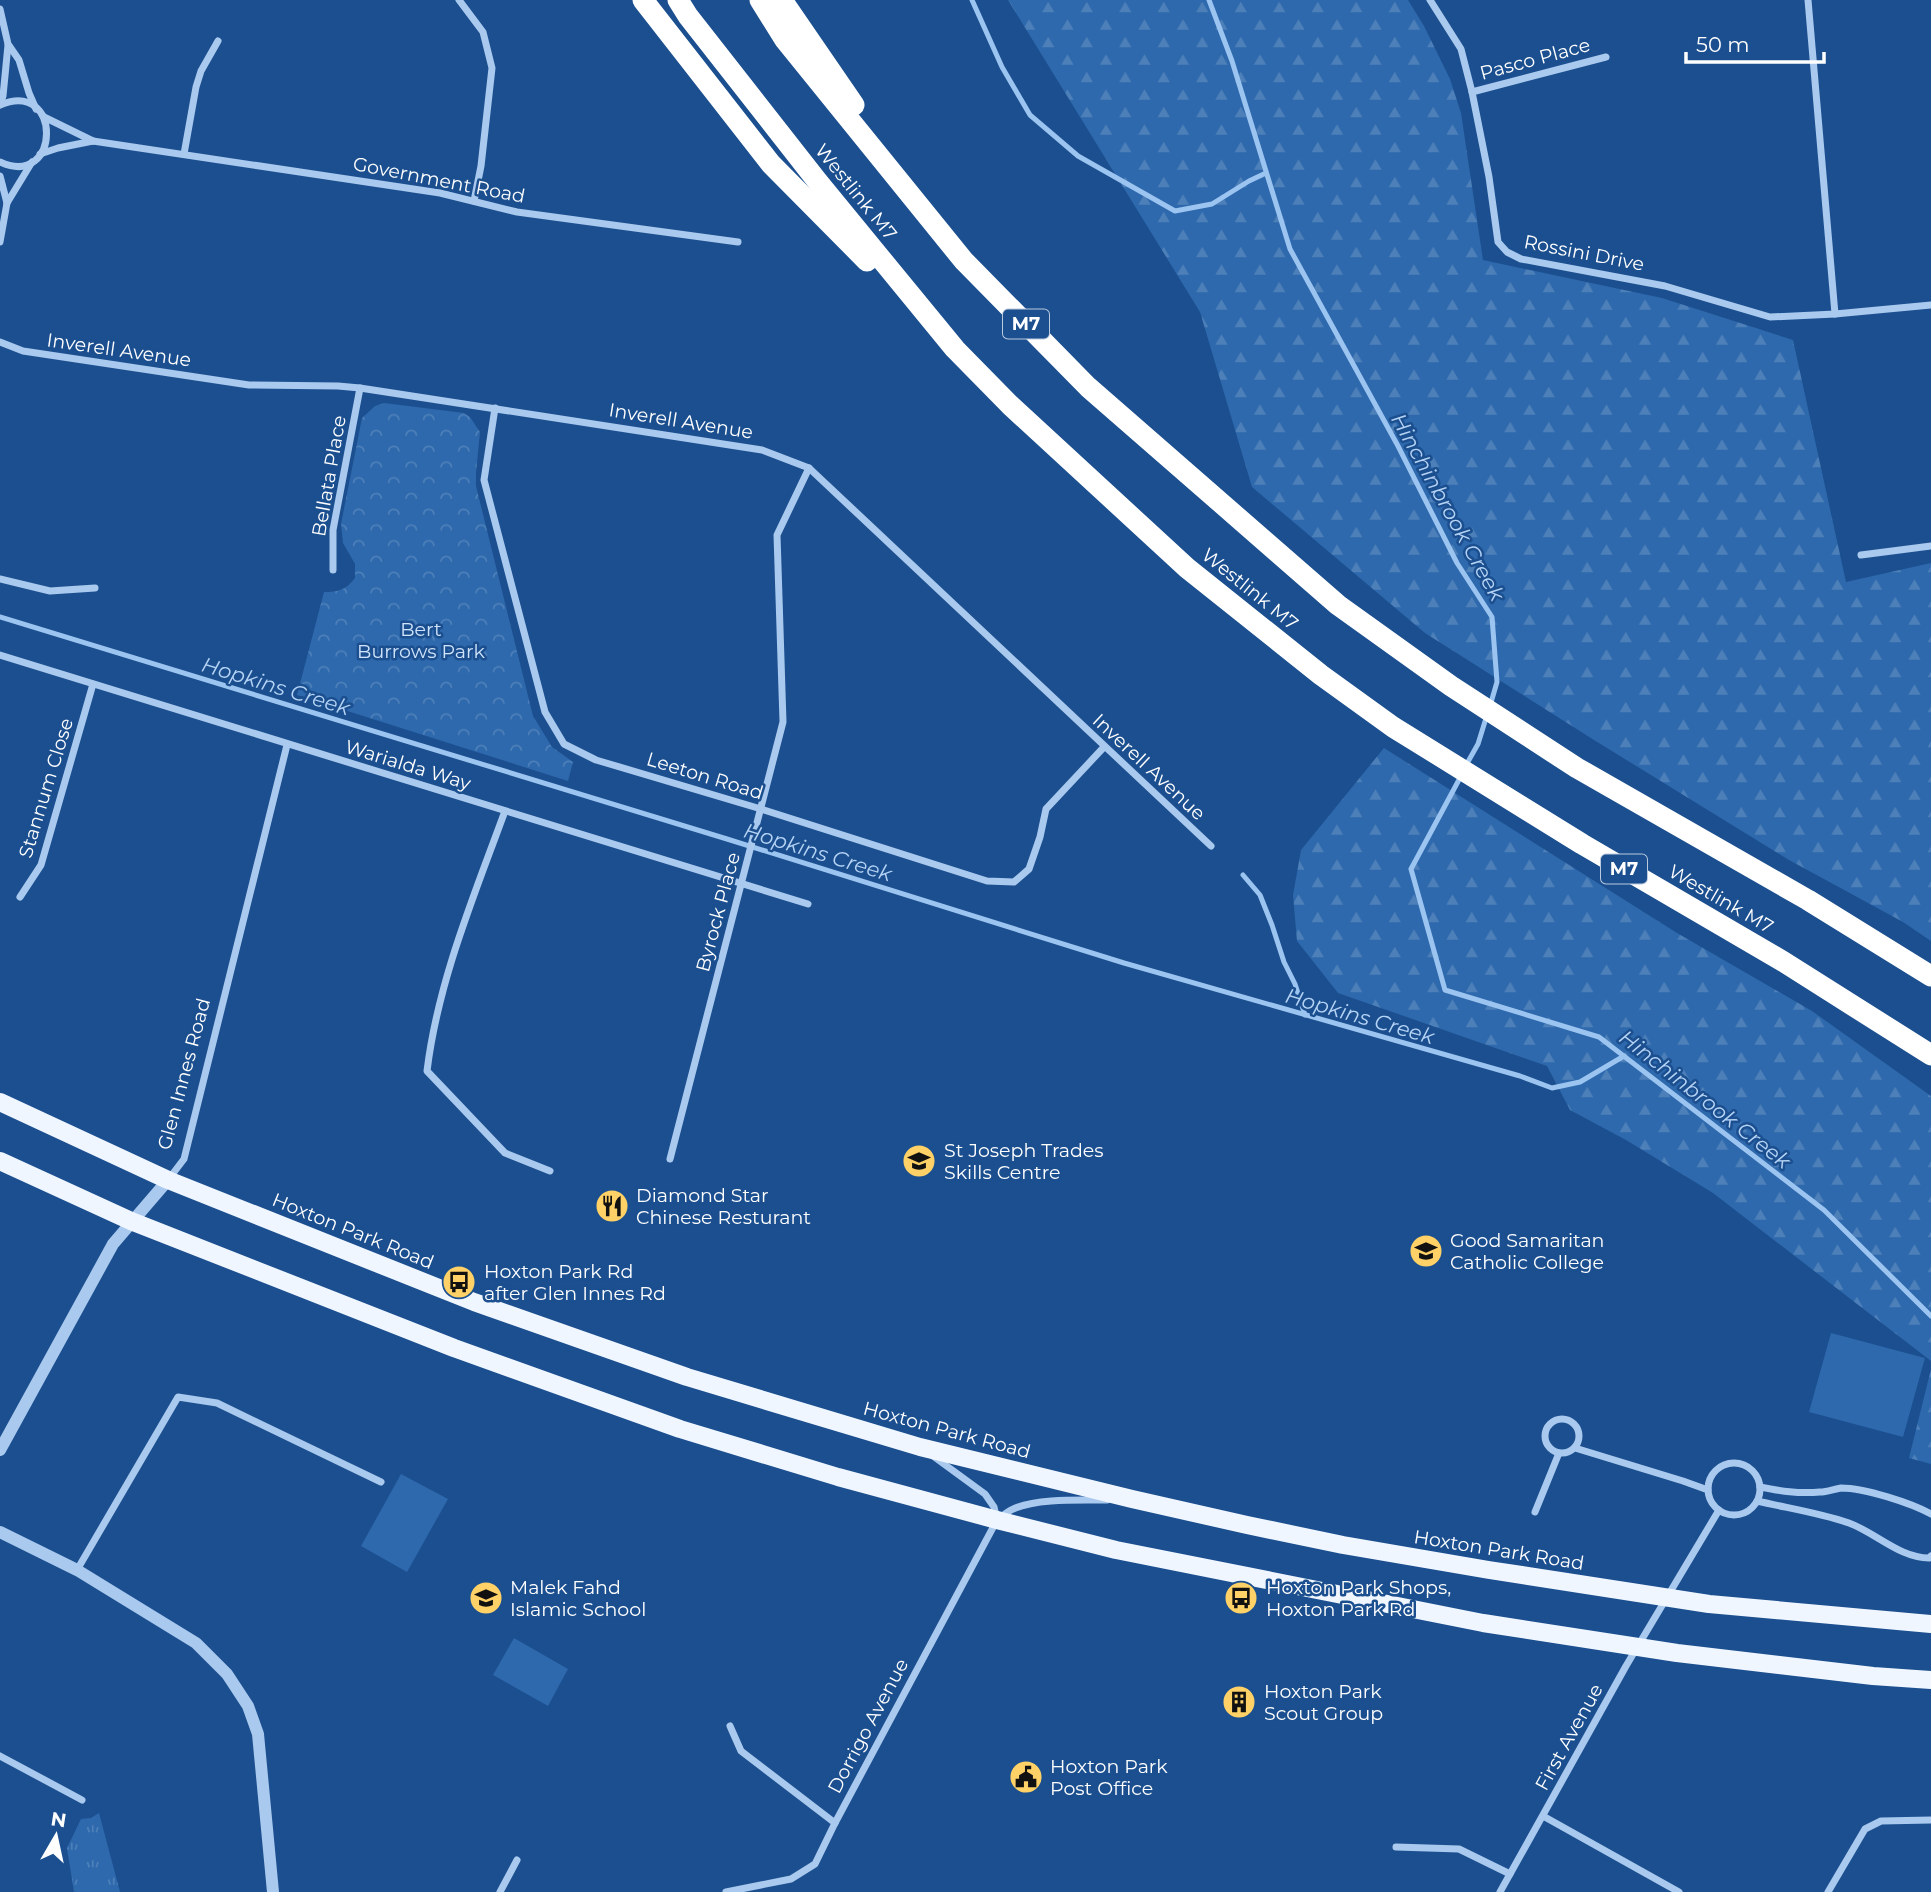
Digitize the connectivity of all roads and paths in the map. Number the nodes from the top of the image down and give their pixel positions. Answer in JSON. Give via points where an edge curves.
{"nodes":[{"id":1,"x":459,"y":0,"type":"edge"},
{"id":2,"x":643,"y":0,"type":"edge"},
{"id":3,"x":678,"y":0,"type":"edge"},
{"id":4,"x":760,"y":0,"type":"edge"},
{"id":5,"x":782,"y":0,"type":"edge"},
{"id":6,"x":1430,"y":0,"type":"edge"},
{"id":7,"x":1808,"y":0,"type":"edge"},
{"id":8,"x":0,"y":9,"type":"edge"},
{"id":9,"x":218,"y":41,"type":"dead end"},
{"id":10,"x":8,"y":44,"type":"junction"},
{"id":11,"x":1606,"y":57,"type":"dead end"},
{"id":12,"x":1472,"y":92,"type":"junction"},
{"id":13,"x":0,"y":105,"type":"edge"},
{"id":14,"x":36,"y":109,"type":"junction"},
{"id":15,"x":42,"y":116,"type":"junction"},
{"id":16,"x":93,"y":141,"type":"junction"},
{"id":17,"x":40,"y":154,"type":"junction"},
{"id":18,"x":184,"y":154,"type":"junction"},
{"id":19,"x":33,"y":160,"type":"junction"},
{"id":20,"x":0,"y":162,"type":"edge"},
{"id":21,"x":0,"y":176,"type":"edge"},
{"id":22,"x":474,"y":201,"type":"junction"},
{"id":23,"x":7,"y":203,"type":"junction"},
{"id":24,"x":0,"y":242,"type":"edge"},
{"id":25,"x":738,"y":242,"type":"dead end"},
{"id":26,"x":964,"y":261,"type":"junction"},
{"id":27,"x":1931,"y":305,"type":"edge"},
{"id":28,"x":1835,"y":314,"type":"junction"},
{"id":29,"x":0,"y":342,"type":"edge"},
{"id":30,"x":955,"y":349,"type":"junction"},
{"id":31,"x":360,"y":388,"type":"junction"},
{"id":32,"x":495,"y":408,"type":"junction"},
{"id":33,"x":809,"y":468,"type":"junction"},
{"id":34,"x":1931,"y":545,"type":"edge"},
{"id":35,"x":1861,"y":555,"type":"dead end"},
{"id":36,"x":332,"y":570,"type":"dead end"},
{"id":37,"x":0,"y":579,"type":"edge"},
{"id":38,"x":95,"y":588,"type":"dead end"},
{"id":39,"x":0,"y":655,"type":"edge"},
{"id":40,"x":93,"y":684,"type":"junction"},
{"id":41,"x":288,"y":745,"type":"junction"},
{"id":42,"x":1104,"y":747,"type":"junction"},
{"id":43,"x":761,"y":809,"type":"junction"},
{"id":44,"x":505,"y":811,"type":"junction"},
{"id":45,"x":1211,"y":846,"type":"dead end"},
{"id":46,"x":741,"y":884,"type":"junction"},
{"id":47,"x":20,"y":897,"type":"dead end"},
{"id":48,"x":808,"y":904,"type":"dead end"},
{"id":49,"x":1931,"y":976,"type":"edge"},
{"id":50,"x":1931,"y":1055,"type":"edge"},
{"id":51,"x":0,"y":1102,"type":"edge"},
{"id":52,"x":670,"y":1159,"type":"dead end"},
{"id":53,"x":0,"y":1161,"type":"edge"},
{"id":54,"x":550,"y":1171,"type":"dead end"},
{"id":55,"x":167,"y":1180,"type":"junction"},
{"id":56,"x":131,"y":1221,"type":"junction"},
{"id":57,"x":920,"y":1447,"type":"junction"},
{"id":58,"x":1575,"y":1448,"type":"junction"},
{"id":59,"x":0,"y":1450,"type":"edge"},
{"id":60,"x":1559,"y":1453,"type":"junction"},
{"id":61,"x":381,"y":1482,"type":"dead end"},
{"id":62,"x":1760,"y":1487,"type":"junction"},
{"id":63,"x":1708,"y":1490,"type":"junction"},
{"id":64,"x":1132,"y":1499,"type":"junction"},
{"id":65,"x":1757,"y":1501,"type":"junction"},
{"id":66,"x":1719,"y":1510,"type":"junction"},
{"id":67,"x":1535,"y":1512,"type":"dead end"},
{"id":68,"x":1931,"y":1514,"type":"edge"},
{"id":69,"x":997,"y":1520,"type":"junction"},
{"id":70,"x":0,"y":1532,"type":"edge"},
{"id":71,"x":1931,"y":1556,"type":"edge"},
{"id":72,"x":77,"y":1570,"type":"junction"},
{"id":73,"x":1667,"y":1597,"type":"junction"},
{"id":74,"x":1931,"y":1624,"type":"edge"},
{"id":75,"x":1637,"y":1647,"type":"junction"},
{"id":76,"x":1931,"y":1680,"type":"edge"},
{"id":77,"x":730,"y":1726,"type":"dead end"},
{"id":78,"x":0,"y":1756,"type":"edge"},
{"id":79,"x":82,"y":1800,"type":"dead end"},
{"id":80,"x":1543,"y":1816,"type":"junction"},
{"id":81,"x":1931,"y":1819,"type":"edge"},
{"id":82,"x":835,"y":1823,"type":"junction"},
{"id":83,"x":1396,"y":1847,"type":"dead end"},
{"id":84,"x":517,"y":1860,"type":"dead end"},
{"id":85,"x":1510,"y":1874,"type":"junction"},
{"id":86,"x":273,"y":1892,"type":"edge"},
{"id":87,"x":500,"y":1892,"type":"edge"},
{"id":88,"x":726,"y":1892,"type":"edge"},
{"id":89,"x":1500,"y":1892,"type":"edge"},
{"id":90,"x":1679,"y":1892,"type":"edge"},
{"id":91,"x":1828,"y":1892,"type":"edge"}],
"edges":[{"from":1,"to":22,"type":"street","via":[[483,32],[492,68]]},
{"from":2,"to":30,"type":"highway","via":[[771,164]]},
{"from":3,"to":30,"type":"highway","name":"Westlink M7","number":"M7"},
{"from":4,"to":26,"type":"highway","number":"M7","via":[[785,40]]},
{"from":5,"to":26,"type":"highway","number":"M7"},
{"from":6,"to":12,"type":"street","name":"Rossini Drive","via":[[1461,49]]},
{"from":7,"to":28,"type":"street"},
{"from":8,"to":10,"type":"street"},
{"from":9,"to":18,"type":"street","via":[[198,79]]},
{"from":10,"to":13,"type":"street"},
{"from":10,"to":14,"type":"street","via":[[19,60]]},
{"from":11,"to":12,"type":"street","name":"Pasco Place"},
{"from":12,"to":28,"type":"street","name":"Rossini Drive","via":[[1498,242],[1507,253],[1665,286],[1770,317]]},
{"from":13,"to":14,"type":"street","via":[[18,102]]},
{"from":14,"to":15,"type":"street"},
{"from":15,"to":16,"type":"street","name":"Government Road"},
{"from":15,"to":17,"type":"street","via":[[48,134]]},
{"from":16,"to":17,"type":"street","name":"Government Road"},
{"from":16,"to":18,"type":"street","name":"Government Road"},
{"from":17,"to":19,"type":"street"},
{"from":18,"to":22,"type":"street","name":"Government Road"},
{"from":19,"to":20,"type":"street","via":[[16,166]]},
{"from":19,"to":23,"type":"street"},
{"from":21,"to":23,"type":"street"},
{"from":22,"to":25,"type":"street","name":"Government Road","via":[[517,212]]},
{"from":23,"to":24,"type":"street"},
{"from":26,"to":49,"type":"highway","number":"M7","via":[[1088,387],[1338,605],[1577,768]]},
{"from":27,"to":28,"type":"street","name":"Rossini Drive"},
{"from":29,"to":31,"type":"street","name":"Inverell Avenue","via":[[23,351],[249,385]]},
{"from":30,"to":50,"type":"highway","name":"Westlink M7","number":"M7","via":[[1187,568],[1321,675],[1417,742]]},
{"from":31,"to":32,"type":"street","name":"Inverell Avenue"},
{"from":31,"to":36,"type":"street","name":"Bellata Place","via":[[332,530]]},
{"from":32,"to":33,"type":"street","name":"Inverell Avenue","via":[[762,450]]},
{"from":32,"to":43,"type":"street","name":"Leeton Road","via":[[484,480],[545,712],[564,744],[596,760]]},
{"from":33,"to":42,"type":"street","name":"Inverell Avenue"},
{"from":33,"to":43,"type":"street","name":"Byrock Place","via":[[777,535],[783,722]]},
{"from":34,"to":35,"type":"street"},
{"from":37,"to":38,"type":"street","via":[[50,591]]},
{"from":39,"to":40,"type":"street","name":"Warialda Way"},
{"from":40,"to":41,"type":"street","name":"Warialda Way"},
{"from":40,"to":47,"type":"street","name":"Stannum Close","via":[[41,866]]},
{"from":41,"to":44,"type":"street","name":"Warialda Way"},
{"from":41,"to":55,"type":"street","name":"Glen Innes Road","via":[[184,1159]]},
{"from":42,"to":43,"type":"street","name":"Leeton Road","via":[[1046,809],[1029,869],[1014,882],[987,881]]},
{"from":42,"to":45,"type":"street","name":"Inverell Avenue"},
{"from":43,"to":46,"type":"street","name":"Byrock Place"},
{"from":44,"to":46,"type":"street","name":"Warialda Way"},
{"from":44,"to":54,"type":"street","via":[[456,942],[426,1071],[505,1153]]},
{"from":46,"to":48,"type":"street","name":"Warialda Way"},
{"from":46,"to":52,"type":"street","name":"Byrock Place"},
{"from":51,"to":55,"type":"main road","name":"Hoxton Park Road"},
{"from":53,"to":56,"type":"main road"},
{"from":55,"to":56,"type":"street","name":"Glen Innes Road"},
{"from":55,"to":57,"type":"main road","name":"Hoxton Park Road","via":[[540,1326],[687,1377]]},
{"from":56,"to":59,"type":"street","name":"Glen Innes Road","via":[[113,1244]]},
{"from":56,"to":69,"type":"main road","via":[[454,1348],[680,1429]]},
{"from":57,"to":64,"type":"main road","name":"Hoxton Park Road"},
{"from":57,"to":69,"type":"street","via":[[985,1494],[995,1507]]},
{"from":58,"to":60,"type":"street"},
{"from":58,"to":60,"type":"street","via":[[1577,1427],[1569,1420],[1558,1420],[1549,1426],[1545,1437]]},
{"from":58,"to":63,"type":"street"},
{"from":60,"to":67,"type":"street"},
{"from":61,"to":72,"type":"street","via":[[217,1403],[178,1397]]},
{"from":62,"to":63,"type":"street","via":[[1756,1476],[1738,1463],[1716,1470]]},
{"from":62,"to":65,"type":"street"},
{"from":62,"to":68,"type":"street","via":[[1793,1494],[1842,1488],[1914,1504]]},
{"from":63,"to":66,"type":"street"},
{"from":64,"to":69,"type":"street","via":[[1028,1504]]},
{"from":64,"to":73,"type":"main road","name":"Hoxton Park Road","via":[[1356,1547]]},
{"from":65,"to":66,"type":"street","via":[[1736,1515]]},
{"from":65,"to":71,"type":"street","via":[[1848,1523],[1916,1558]]},
{"from":66,"to":73,"type":"street","name":"First Avenue"},
{"from":69,"to":75,"type":"main road","via":[[1260,1580]]},
{"from":69,"to":82,"type":"street","name":"Dorrigo Avenue"},
{"from":70,"to":72,"type":"street"},
{"from":72,"to":86,"type":"street","via":[[195,1643],[227,1674],[248,1706],[258,1734]]},
{"from":73,"to":74,"type":"main road","name":"Hoxton Park Road"},
{"from":73,"to":75,"type":"street","name":"First Avenue"},
{"from":75,"to":76,"type":"main road"},
{"from":75,"to":80,"type":"street","name":"First Avenue"},
{"from":77,"to":82,"type":"street","via":[[741,1751]]},
{"from":78,"to":79,"type":"street"},
{"from":80,"to":85,"type":"street","name":"First Avenue"},
{"from":80,"to":90,"type":"street"},
{"from":81,"to":91,"type":"street","via":[[1881,1821],[1865,1829]]},
{"from":82,"to":88,"type":"street","name":"Dorrigo Avenue","via":[[815,1864],[791,1879]]},
{"from":83,"to":85,"type":"street","via":[[1460,1849]]},
{"from":84,"to":87,"type":"street"},
{"from":85,"to":89,"type":"street","name":"First Avenue"}]}
